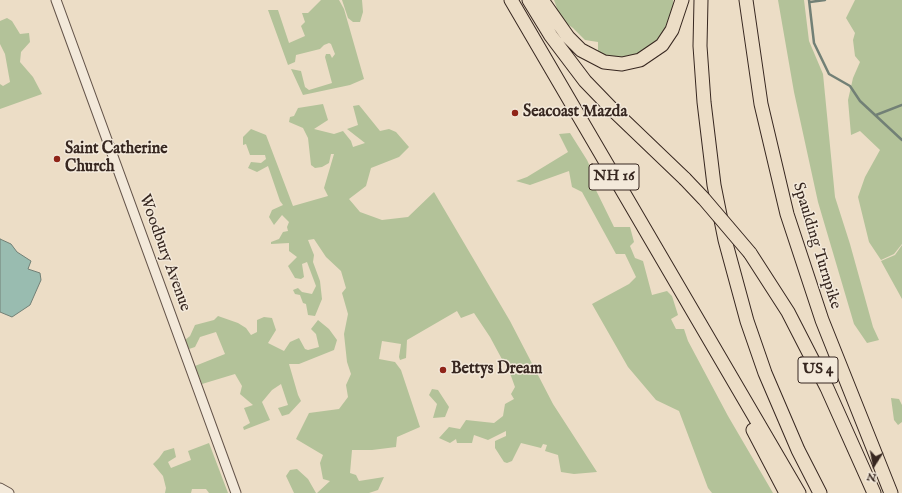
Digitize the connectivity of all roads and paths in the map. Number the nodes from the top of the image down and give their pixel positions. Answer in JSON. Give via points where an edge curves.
{"nodes":[{"id":1,"x":56,"y":0,"type":"edge"},
{"id":2,"x":511,"y":0,"type":"edge"},
{"id":3,"x":529,"y":0,"type":"edge"},
{"id":4,"x":542,"y":0,"type":"edge"},
{"id":5,"x":682,"y":0,"type":"edge"},
{"id":6,"x":701,"y":0,"type":"edge"},
{"id":7,"x":746,"y":0,"type":"edge"},
{"id":8,"x":699,"y":321,"type":"junction"},
{"id":9,"x":0,"y":488,"type":"edge"},
{"id":10,"x":9,"y":493,"type":"edge"},
{"id":11,"x":236,"y":493,"type":"edge"},
{"id":12,"x":786,"y":493,"type":"edge"},
{"id":13,"x":799,"y":493,"type":"edge"},
{"id":14,"x":820,"y":493,"type":"edge"},
{"id":15,"x":874,"y":493,"type":"edge"},
{"id":16,"x":890,"y":493,"type":"edge"}],
"edges":[{"from":1,"to":11,"type":"street","name":"Woodbury Avenue"},
{"from":2,"to":8,"type":"highway","number":"NH 16"},
{"from":3,"to":15,"type":"highway","number":"US 4","bridge":true,"via":[[555,42],[585,81],[709,204],[750,253],[795,325],[830,394]]},
{"from":4,"to":5,"type":"highway","via":[[568,37],[581,50],[600,61],[622,64],[640,60],[662,45],[672,30]]},
{"from":6,"to":14,"type":"highway","via":[[700,46],[704,102],[714,185],[725,240],[747,321],[763,367]]},
{"from":7,"to":16,"type":"highway","name":"Spaulding Turnpike","via":[[761,104],[787,214],[822,320]]},
{"from":8,"to":12,"type":"highway"},
{"from":8,"to":13,"type":"highway","number":"NH 16"},
{"from":9,"to":10,"type":"street"}]}
